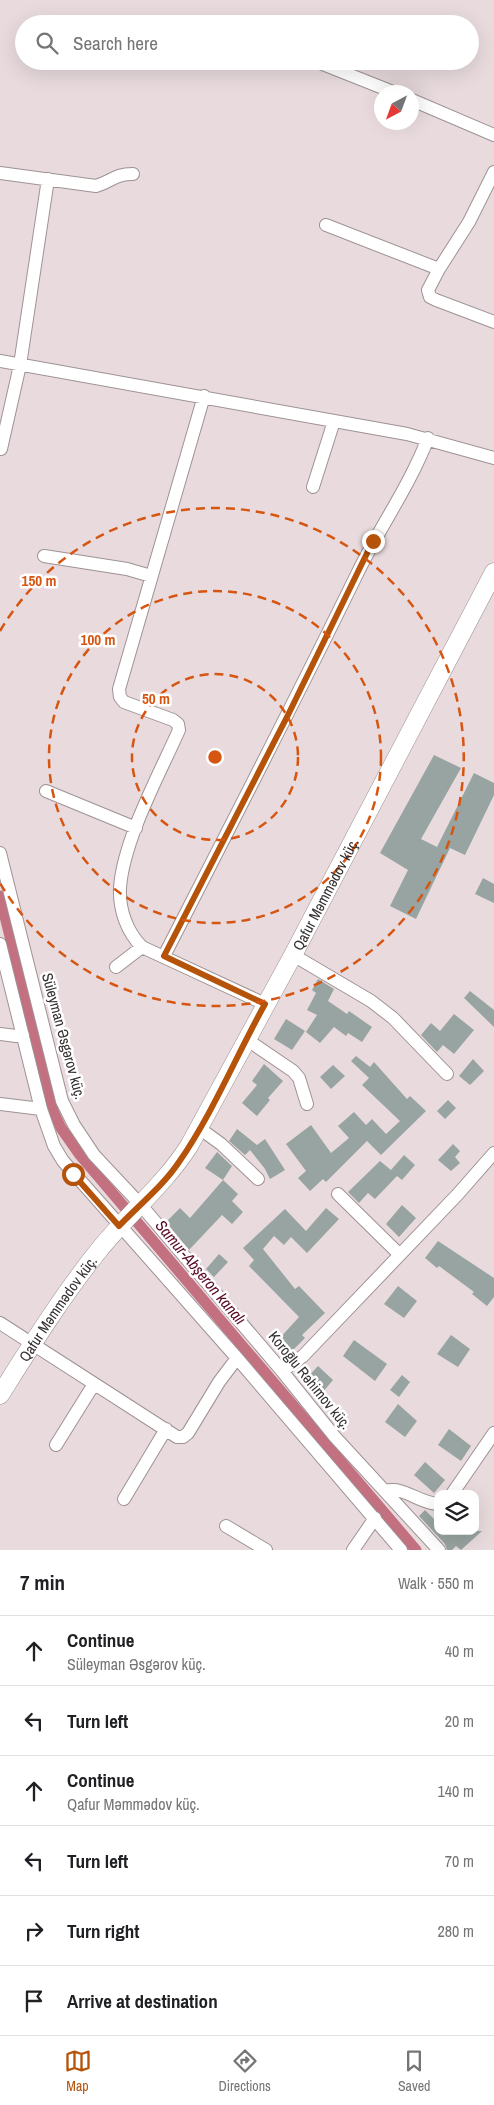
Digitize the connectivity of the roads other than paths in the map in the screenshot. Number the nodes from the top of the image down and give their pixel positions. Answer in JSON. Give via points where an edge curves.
{"nodes":[{"id":1,"x":338,"y":70,"type":"edge"},
{"id":2,"x":375,"y":85,"type":"edge"},
{"id":3,"x":419,"y":103,"type":"edge"},
{"id":4,"x":494,"y":135,"type":"edge"},
{"id":5,"x":494,"y":172,"type":"edge"},
{"id":6,"x":0,"y":173,"type":"edge"},
{"id":7,"x":133,"y":174,"type":"dead end"},
{"id":8,"x":48,"y":179,"type":"junction"},
{"id":9,"x":326,"y":225,"type":"dead end"},
{"id":10,"x":439,"y":269,"type":"junction"},
{"id":11,"x":494,"y":322,"type":"edge"},
{"id":12,"x":0,"y":361,"type":"edge"},
{"id":13,"x":20,"y":365,"type":"junction"},
{"id":14,"x":204,"y":396,"type":"junction"},
{"id":15,"x":334,"y":421,"type":"junction"},
{"id":16,"x":428,"y":438,"type":"junction"},
{"id":17,"x":1,"y":449,"type":"edge"},
{"id":18,"x":494,"y":458,"type":"edge"},
{"id":19,"x":313,"y":488,"type":"dead end"},
{"id":20,"x":44,"y":556,"type":"dead end"},
{"id":21,"x":494,"y":572,"type":"edge"},
{"id":22,"x":151,"y":576,"type":"junction"},
{"id":23,"x":46,"y":791,"type":"dead end"},
{"id":24,"x":136,"y":828,"type":"junction"},
{"id":25,"x":0,"y":853,"type":"edge"},
{"id":26,"x":0,"y":944,"type":"edge"},
{"id":27,"x":142,"y":946,"type":"junction"},
{"id":28,"x":293,"y":955,"type":"junction"},
{"id":29,"x":164,"y":956,"type":"junction"},
{"id":30,"x":116,"y":967,"type":"dead end"},
{"id":31,"x":265,"y":1004,"type":"junction"},
{"id":32,"x":0,"y":1034,"type":"edge"},
{"id":33,"x":23,"y":1036,"type":"junction"},
{"id":34,"x":246,"y":1038,"type":"junction"},
{"id":35,"x":447,"y":1074,"type":"dead end"},
{"id":36,"x":0,"y":1104,"type":"edge"},
{"id":37,"x":307,"y":1104,"type":"dead end"},
{"id":38,"x":41,"y":1109,"type":"junction"},
{"id":39,"x":199,"y":1128,"type":"junction"},
{"id":40,"x":494,"y":1153,"type":"edge"},
{"id":41,"x":258,"y":1179,"type":"dead end"},
{"id":42,"x":338,"y":1194,"type":"dead end"},
{"id":43,"x":140,"y":1204,"type":"junction"},
{"id":44,"x":119,"y":1226,"type":"junction"},
{"id":45,"x":399,"y":1254,"type":"junction"},
{"id":46,"x":0,"y":1323,"type":"edge"},
{"id":47,"x":33,"y":1344,"type":"junction"},
{"id":48,"x":237,"y":1358,"type":"junction"},
{"id":49,"x":282,"y":1371,"type":"junction"},
{"id":50,"x":94,"y":1384,"type":"junction"},
{"id":51,"x":0,"y":1395,"type":"edge"},
{"id":52,"x":166,"y":1429,"type":"junction"},
{"id":53,"x":494,"y":1433,"type":"edge"},
{"id":54,"x":56,"y":1445,"type":"dead end"},
{"id":55,"x":455,"y":1490,"type":"edge"},
{"id":56,"x":385,"y":1491,"type":"junction"},
{"id":57,"x":124,"y":1498,"type":"dead end"},
{"id":58,"x":434,"y":1503,"type":"edge"},
{"id":59,"x":375,"y":1518,"type":"junction"},
{"id":60,"x":226,"y":1526,"type":"dead end"},
{"id":61,"x":266,"y":1550,"type":"edge"},
{"id":62,"x":353,"y":1550,"type":"edge"},
{"id":63,"x":402,"y":1550,"type":"edge"},
{"id":64,"x":439,"y":1550,"type":"edge"}],
"edges":[{"from":1,"to":2,"type":"street"},
{"from":3,"to":4,"type":"street"},
{"from":5,"to":10,"type":"street","via":[[469,222]]},
{"from":6,"to":8,"type":"street"},
{"from":7,"to":8,"type":"street","via":[[114,176],[96,186]]},
{"from":8,"to":13,"type":"street"},
{"from":9,"to":10,"type":"street"},
{"from":10,"to":11,"type":"street","via":[[428,290],[430,296]]},
{"from":12,"to":13,"type":"street"},
{"from":13,"to":14,"type":"street"},
{"from":13,"to":17,"type":"street"},
{"from":14,"to":15,"type":"street"},
{"from":14,"to":22,"type":"street"},
{"from":15,"to":16,"type":"street"},
{"from":15,"to":19,"type":"street"},
{"from":16,"to":18,"type":"street"},
{"from":16,"to":29,"type":"street"},
{"from":20,"to":22,"type":"street","via":[[128,569]]},
{"from":21,"to":28,"type":"street","name":"Qafur Məmmədov küç."},
{"from":22,"to":24,"type":"street","via":[[119,689],[120,697],[131,706],[172,720],[178,724],[179,730]]},
{"from":23,"to":24,"type":"street"},
{"from":24,"to":27,"type":"street","via":[[123,867],[120,889],[128,930]]},
{"from":25,"to":43,"type":"street","name":"Süleyman Əsgərov küç.","via":[[62,1101],[94,1155]]},
{"from":26,"to":33,"type":"street"},
{"from":27,"to":29,"type":"street"},
{"from":27,"to":30,"type":"street"},
{"from":28,"to":31,"type":"street","name":"Qafur Məmmədov küç."},
{"from":28,"to":35,"type":"street","via":[[371,1001],[393,1018]]},
{"from":29,"to":31,"type":"street"},
{"from":31,"to":34,"type":"street","name":"Qafur Məmmədov küç."},
{"from":32,"to":33,"type":"street"},
{"from":33,"to":38,"type":"street"},
{"from":34,"to":37,"type":"street","via":[[293,1071],[299,1078]]},
{"from":34,"to":39,"type":"street","name":"Qafur Məmmədov küç."},
{"from":36,"to":38,"type":"street"},
{"from":38,"to":44,"type":"street","via":[[63,1161]]},
{"from":39,"to":41,"type":"street"},
{"from":39,"to":43,"type":"street","name":"Qafur Məmmədov küç.","via":[[170,1174]]},
{"from":40,"to":45,"type":"street"},
{"from":42,"to":45,"type":"street"},
{"from":43,"to":44,"type":"street","name":"Qafur Məmmədov küç."},
{"from":43,"to":49,"type":"street","name":"Koroğlu Rəhimov küç."},
{"from":44,"to":47,"type":"street","name":"Qafur Məmmədov küç.","via":[[76,1280]]},
{"from":44,"to":48,"type":"street"},
{"from":45,"to":49,"type":"street","via":[[302,1356]]},
{"from":46,"to":47,"type":"street"},
{"from":47,"to":50,"type":"street"},
{"from":47,"to":51,"type":"street","name":"Qafur Məmmədov küç."},
{"from":48,"to":52,"type":"street","via":[[184,1437],[177,1437]]},
{"from":48,"to":59,"type":"street"},
{"from":49,"to":56,"type":"street","name":"Koroğlu Rəhimov küç.","via":[[317,1417]]},
{"from":50,"to":52,"type":"street"},
{"from":50,"to":54,"type":"street"},
{"from":52,"to":57,"type":"street"},
{"from":53,"to":55,"type":"street"},
{"from":56,"to":58,"type":"street","via":[[405,1491]]},
{"from":56,"to":64,"type":"street","name":"Koroğlu Rəhimov küç."},
{"from":59,"to":62,"type":"street"},
{"from":59,"to":63,"type":"street"},
{"from":60,"to":61,"type":"street"}]}
